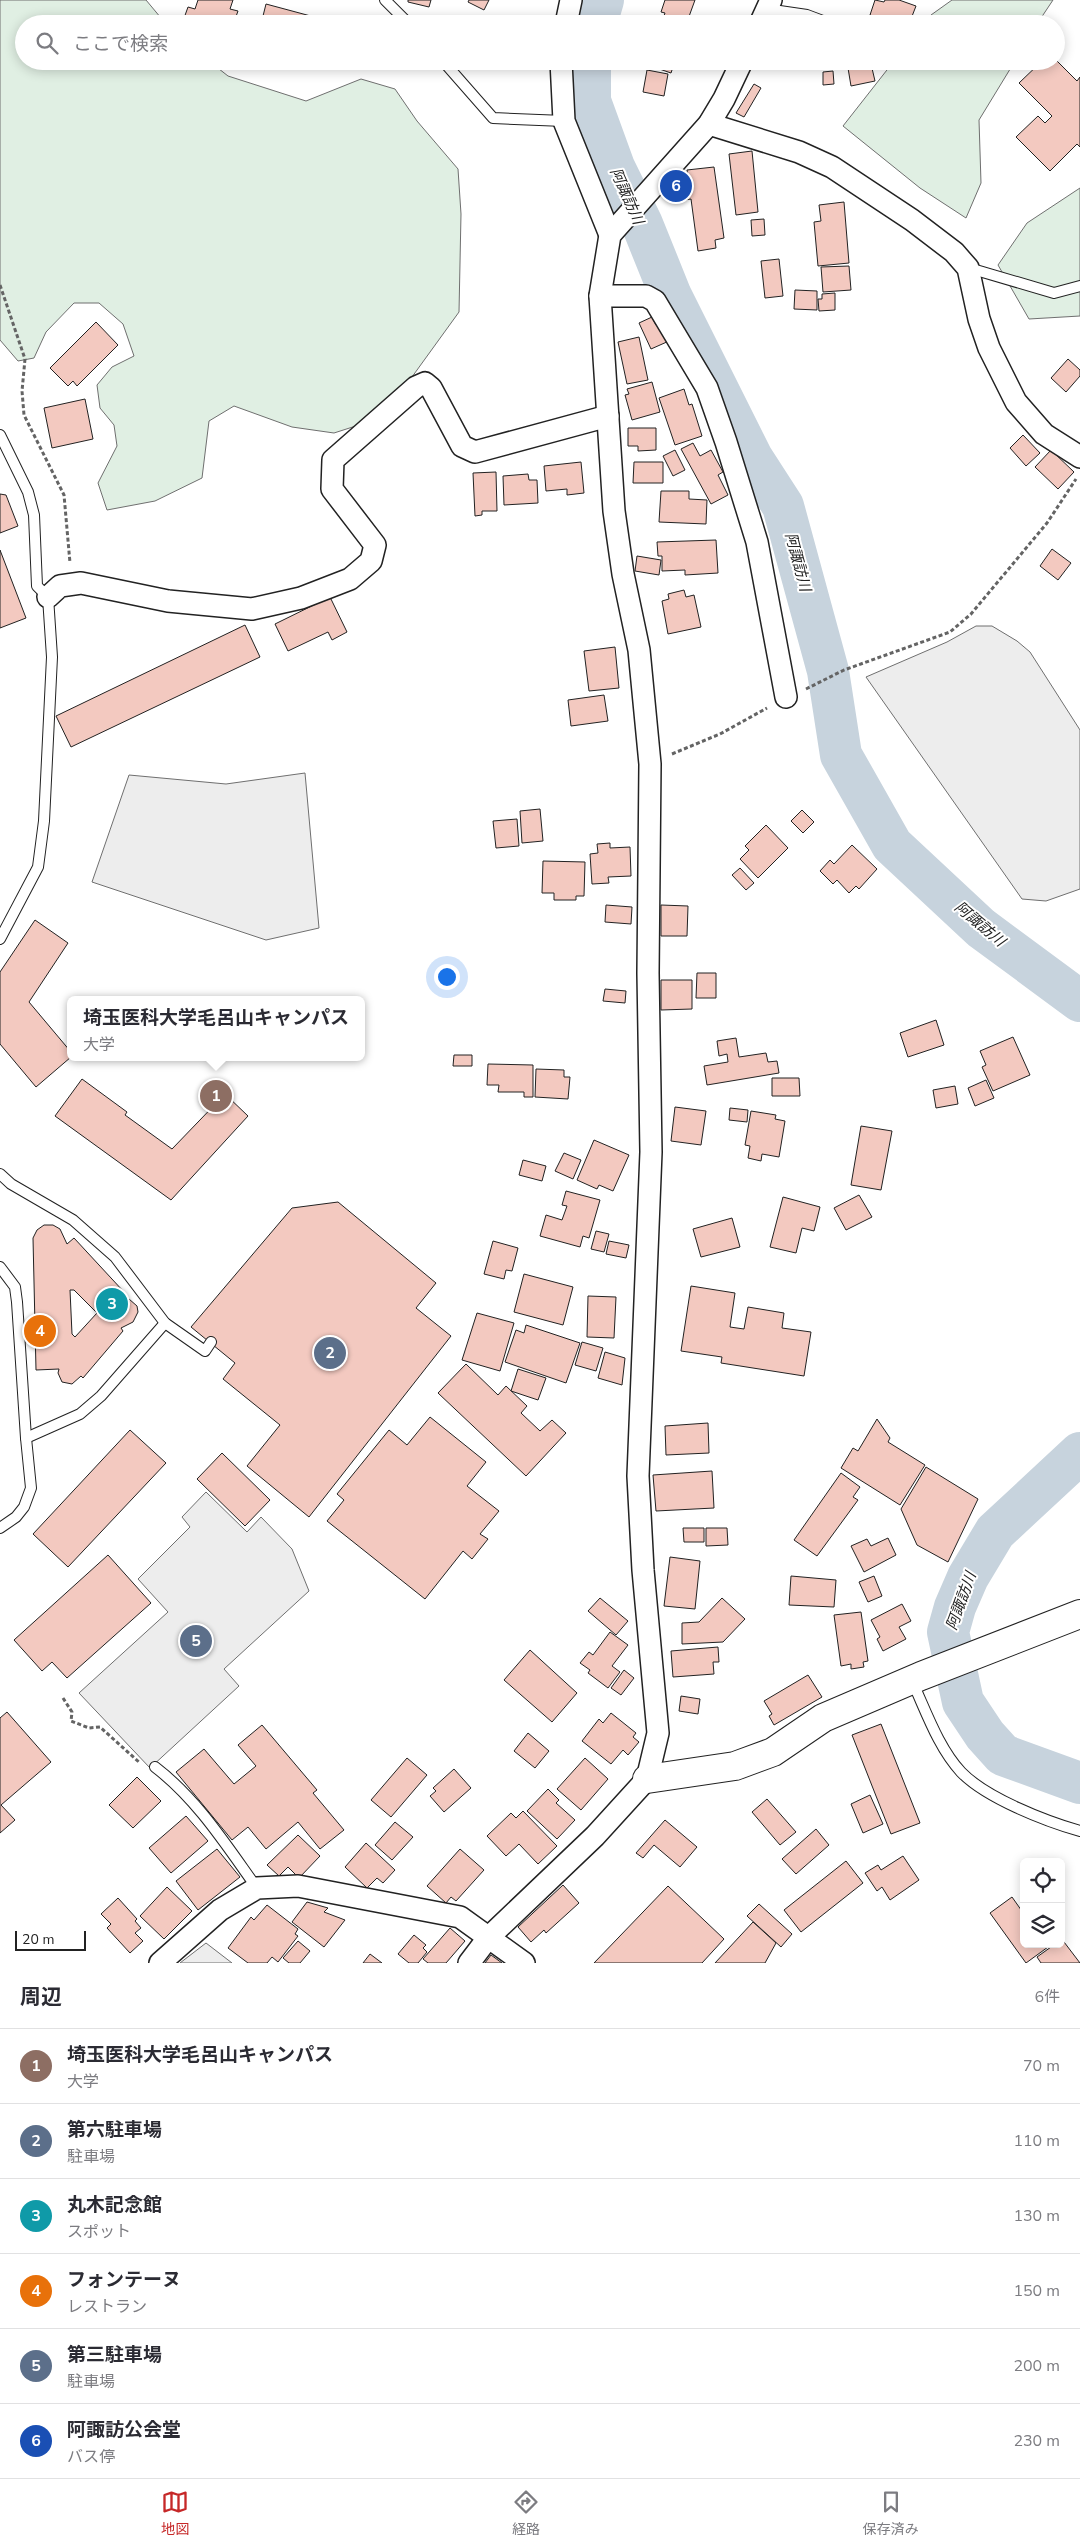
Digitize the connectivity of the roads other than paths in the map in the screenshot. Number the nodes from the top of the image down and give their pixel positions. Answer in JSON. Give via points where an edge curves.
{"nodes":[{"id":1,"x":385,"y":0,"type":"edge"},
{"id":2,"x":571,"y":0,"type":"edge"},
{"id":3,"x":766,"y":11,"type":"edge"},
{"id":4,"x":400,"y":15,"type":"edge"},
{"id":5,"x":568,"y":15,"type":"edge"},
{"id":6,"x":807,"y":15,"type":"edge"},
{"id":7,"x":451,"y":70,"type":"edge"},
{"id":8,"x":561,"y":70,"type":"edge"},
{"id":9,"x":738,"y":70,"type":"edge"},
{"id":10,"x":564,"y":121,"type":"junction"},
{"id":11,"x":709,"y":124,"type":"junction"},
{"id":12,"x":610,"y":235,"type":"junction"},
{"id":13,"x":968,"y":268,"type":"junction"},
{"id":14,"x":1080,"y":286,"type":"edge"},
{"id":15,"x":600,"y":296,"type":"junction"},
{"id":16,"x":608,"y":416,"type":"junction"},
{"id":17,"x":0,"y":435,"type":"edge"},
{"id":18,"x":1080,"y":457,"type":"edge"},
{"id":19,"x":48,"y":597,"type":"junction"},
{"id":20,"x":786,"y":697,"type":"road end"},
{"id":21,"x":0,"y":940,"type":"edge"},
{"id":22,"x":0,"y":1174,"type":"edge"},
{"id":23,"x":0,"y":1267,"type":"edge"},
{"id":24,"x":165,"y":1323,"type":"junction"},
{"id":25,"x":210,"y":1342,"type":"dead end"},
{"id":26,"x":26,"y":1438,"type":"junction"},
{"id":27,"x":0,"y":1528,"type":"edge"},
{"id":28,"x":1080,"y":1614,"type":"edge"},
{"id":29,"x":916,"y":1678,"type":"junction"},
{"id":30,"x":155,"y":1767,"type":"dead end"},
{"id":31,"x":647,"y":1779,"type":"junction"},
{"id":32,"x":1080,"y":1831,"type":"edge"},
{"id":33,"x":257,"y":1888,"type":"junction"},
{"id":34,"x":488,"y":1938,"type":"junction"},
{"id":35,"x":160,"y":1963,"type":"edge"},
{"id":36,"x":469,"y":1963,"type":"edge"},
{"id":37,"x":524,"y":1963,"type":"edge"}],
"edges":[{"from":1,"to":4,"type":"lane"},
{"from":2,"to":5,"type":"street"},
{"from":3,"to":6,"type":"lane"},
{"from":7,"to":10,"type":"lane","via":[[493,118]]},
{"from":8,"to":10,"type":"street"},
{"from":9,"to":11,"type":"street"},
{"from":10,"to":12,"type":"street"},
{"from":11,"to":12,"type":"street"},
{"from":11,"to":13,"type":"street","via":[[798,152],[832,167],[912,220],[954,252]]},
{"from":12,"to":15,"type":"street"},
{"from":13,"to":14,"type":"lane","via":[[1054,293]]},
{"from":13,"to":18,"type":"street","via":[[989,348],[1016,402],[1044,434]]},
{"from":15,"to":16,"type":"street"},
{"from":15,"to":20,"type":"street","via":[[646,296],[656,301],[707,388],[757,542]]},
{"from":16,"to":19,"type":"street","via":[[474,452],[462,446],[425,382],[333,460],[332,489],[375,545],[371,560],[350,579],[302,598],[252,609],[168,601],[81,583],[60,586]]},
{"from":16,"to":31,"type":"street","via":[[614,511],[639,650],[650,764],[648,973],[651,1152],[638,1476],[658,1732]]},
{"from":17,"to":19,"type":"lane","via":[[28,492],[34,515],[37,586]]},
{"from":19,"to":21,"type":"lane","via":[[52,657],[44,822],[38,867]]},
{"from":22,"to":24,"type":"lane","via":[[11,1184],[73,1220],[108,1251]]},
{"from":23,"to":26,"type":"lane","via":[[15,1287]]},
{"from":24,"to":25,"type":"lane","via":[[204,1351]]},
{"from":24,"to":26,"type":"lane","via":[[101,1396],[80,1414]]},
{"from":26,"to":27,"type":"lane","via":[[32,1488],[24,1507]]},
{"from":28,"to":29,"type":"street"},
{"from":29,"to":31,"type":"street","via":[[823,1718],[773,1752],[735,1766]]},
{"from":29,"to":32,"type":"lane","via":[[943,1746],[961,1772],[987,1791],[1013,1804],[1053,1823]]},
{"from":30,"to":33,"type":"lane","via":[[177,1784]]},
{"from":31,"to":34,"type":"street","via":[[596,1836]]},
{"from":33,"to":34,"type":"street","via":[[298,1886],[460,1917]]},
{"from":33,"to":35,"type":"street","via":[[220,1910]]},
{"from":34,"to":36,"type":"street"},
{"from":34,"to":37,"type":"street"}]}
